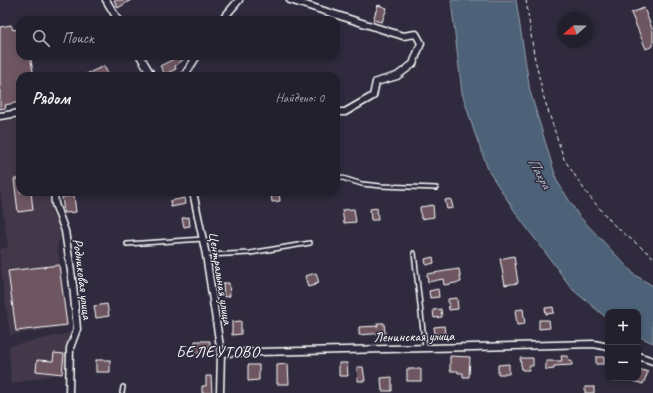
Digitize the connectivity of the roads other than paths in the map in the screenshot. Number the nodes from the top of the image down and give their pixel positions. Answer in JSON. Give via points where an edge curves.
{"nodes":[{"id":1,"x":106,"y":0,"type":"edge"},
{"id":2,"x":239,"y":0,"type":"edge"},
{"id":3,"x":290,"y":0,"type":"edge"},
{"id":4,"x":116,"y":16,"type":"edge"},
{"id":5,"x":225,"y":16,"type":"edge"},
{"id":6,"x":340,"y":16,"type":"edge"},
{"id":7,"x":340,"y":16,"type":"edge"},
{"id":8,"x":142,"y":60,"type":"edge"},
{"id":9,"x":194,"y":60,"type":"edge"},
{"id":10,"x":150,"y":72,"type":"edge"},
{"id":11,"x":187,"y":72,"type":"edge"},
{"id":12,"x":340,"y":112,"type":"edge"},
{"id":13,"x":16,"y":114,"type":"edge"},
{"id":14,"x":0,"y":116,"type":"edge"},
{"id":15,"x":340,"y":177,"type":"edge"},
{"id":16,"x":436,"y":188,"type":"dead end"},
{"id":17,"x":55,"y":196,"type":"edge"},
{"id":18,"x":195,"y":196,"type":"edge"},
{"id":19,"x":203,"y":239,"type":"junction"},
{"id":20,"x":310,"y":243,"type":"dead end"},
{"id":21,"x":127,"y":244,"type":"dead end"},
{"id":22,"x":414,"y":253,"type":"dead end"},
{"id":23,"x":206,"y":255,"type":"junction"},
{"id":24,"x":605,"y":346,"type":"edge"},
{"id":25,"x":425,"y":348,"type":"junction"},
{"id":26,"x":221,"y":353,"type":"junction"},
{"id":27,"x":641,"y":357,"type":"edge"},
{"id":28,"x":653,"y":361,"type":"edge"},
{"id":29,"x":123,"y":387,"type":"dead end"},
{"id":30,"x":69,"y":393,"type":"edge"},
{"id":31,"x":122,"y":393,"type":"edge"},
{"id":32,"x":220,"y":393,"type":"edge"}],
"edges":[{"from":1,"to":4,"type":"street"},
{"from":2,"to":5,"type":"street"},
{"from":3,"to":7,"type":"street"},
{"from":6,"to":12,"type":"street","via":[[402,36],[416,34],[421,44],[413,64],[397,76],[376,82],[374,96],[345,112]]},
{"from":8,"to":10,"type":"street"},
{"from":9,"to":11,"type":"street"},
{"from":13,"to":14,"type":"street"},
{"from":15,"to":16,"type":"lane","via":[[362,184]]},
{"from":17,"to":30,"type":"street","name":"Родниковая улица","via":[[65,231],[77,329],[70,348]]},
{"from":18,"to":19,"type":"street","name":"Центральная улица"},
{"from":19,"to":21,"type":"lane"},
{"from":19,"to":23,"type":"street","name":"Центральная улица"},
{"from":20,"to":23,"type":"lane","via":[[250,253]]},
{"from":22,"to":25,"type":"lane"},
{"from":23,"to":26,"type":"street","name":"Центральная улица"},
{"from":24,"to":25,"type":"street","name":"Ленинская улица","via":[[594,344]]},
{"from":25,"to":26,"type":"street","name":"Ленинская улица"},
{"from":26,"to":32,"type":"street","name":"Центральная улица"},
{"from":27,"to":28,"type":"street"},
{"from":29,"to":31,"type":"lane"}]}
